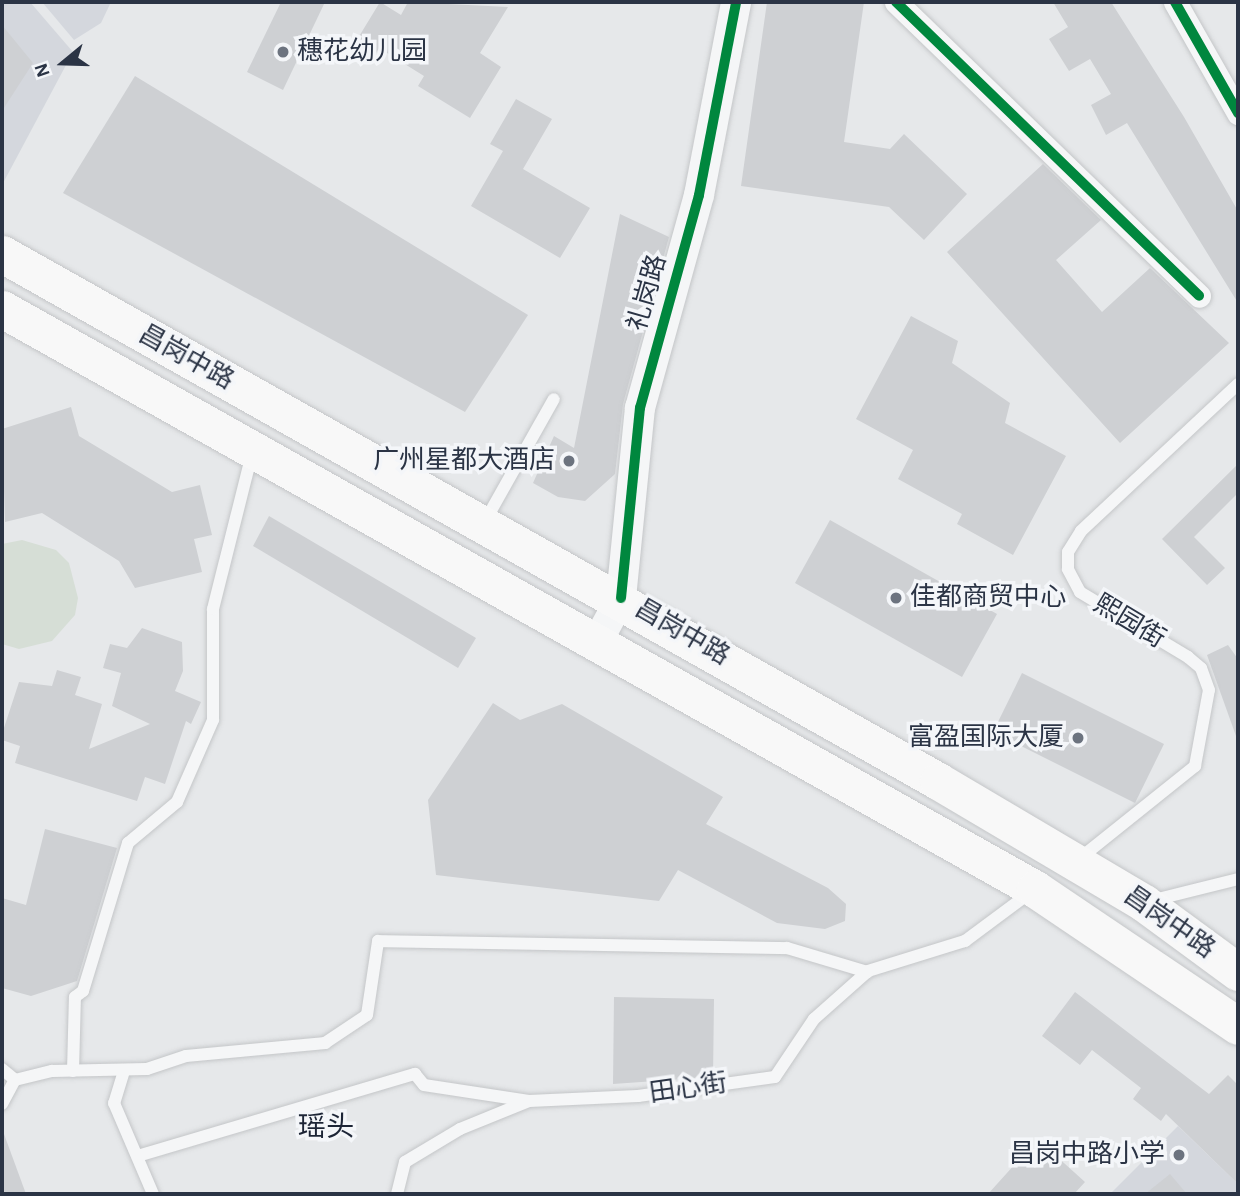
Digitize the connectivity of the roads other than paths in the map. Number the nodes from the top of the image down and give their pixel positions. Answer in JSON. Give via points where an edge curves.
{"nodes":[{"id":1,"x":736,"y":2,"type":"edge"},
{"id":2,"x":896,"y":2,"type":"edge"},
{"id":3,"x":1175,"y":2,"type":"edge"},
{"id":4,"x":1238,"y":113,"type":"edge"},
{"id":5,"x":2,"y":254,"type":"edge"},
{"id":6,"x":1199,"y":296,"type":"dead end"},
{"id":7,"x":2,"y":309,"type":"edge"},
{"id":8,"x":1238,"y":384,"type":"edge"},
{"id":9,"x":554,"y":398,"type":"dead end"},
{"id":10,"x":253,"y":450,"type":"junction"},
{"id":11,"x":484,"y":524,"type":"junction"},
{"id":12,"x":621,"y":598,"type":"junction"},
{"id":13,"x":596,"y":644,"type":"junction"},
{"id":14,"x":715,"y":652,"type":"junction"},
{"id":15,"x":689,"y":695,"type":"junction"},
{"id":16,"x":1075,"y":862,"type":"junction"},
{"id":17,"x":1238,"y":879,"type":"edge"},
{"id":18,"x":1035,"y":889,"type":"junction"},
{"id":19,"x":1143,"y":902,"type":"junction"},
{"id":20,"x":867,"y":972,"type":"junction"},
{"id":21,"x":1238,"y":972,"type":"edge"},
{"id":22,"x":1238,"y":1026,"type":"edge"},
{"id":23,"x":2,"y":1069,"type":"edge"},
{"id":24,"x":124,"y":1071,"type":"junction"},
{"id":25,"x":73,"y":1072,"type":"junction"},
{"id":26,"x":15,"y":1080,"type":"junction"},
{"id":27,"x":529,"y":1101,"type":"junction"},
{"id":28,"x":2,"y":1104,"type":"edge"},
{"id":29,"x":141,"y":1155,"type":"junction"},
{"id":30,"x":153,"y":1194,"type":"edge"},
{"id":31,"x":397,"y":1194,"type":"edge"}],
"edges":[{"from":1,"to":12,"type":"street","name":"礼岗路","via":[[699,195],[640,408]]},
{"from":2,"to":6,"type":"street"},
{"from":3,"to":4,"type":"street"},
{"from":5,"to":11,"type":"main road","name":"昌岗中路"},
{"from":7,"to":10,"type":"main road","name":"昌岗中路"},
{"from":8,"to":16,"type":"lane","name":"熙园街","via":[[1081,531],[1068,552],[1068,569],[1080,592],[1188,657],[1201,668],[1209,690],[1195,766]]},
{"from":9,"to":11,"type":"lane"},
{"from":10,"to":13,"type":"main road","name":"昌岗中路"},
{"from":10,"to":25,"type":"lane","via":[[213,609],[213,720],[177,802],[128,843],[83,991],[75,998]]},
{"from":11,"to":12,"type":"main road","name":"昌岗中路"},
{"from":12,"to":13,"type":"street","name":"礼岗路"},
{"from":12,"to":14,"type":"main road","name":"昌岗中路"},
{"from":13,"to":15,"type":"main road","name":"昌岗中路"},
{"from":14,"to":15,"type":"main road","via":[[692,653],[680,670]]},
{"from":14,"to":16,"type":"main road","name":"昌岗中路"},
{"from":15,"to":18,"type":"main road","name":"昌岗中路"},
{"from":16,"to":19,"type":"main road","name":"昌岗中路"},
{"from":17,"to":19,"type":"lane"},
{"from":18,"to":20,"type":"lane","name":"田心街","via":[[965,941]]},
{"from":18,"to":22,"type":"main road","name":"昌岗中路"},
{"from":19,"to":21,"type":"main road","name":"昌岗中路"},
{"from":20,"to":24,"type":"lane","via":[[787,948],[378,941],[367,1015],[325,1043],[186,1056]]},
{"from":20,"to":27,"type":"lane","name":"田心街","via":[[814,1019],[775,1077],[638,1096]]},
{"from":23,"to":26,"type":"lane"},
{"from":24,"to":25,"type":"lane"},
{"from":24,"to":29,"type":"lane","via":[[114,1104]]},
{"from":25,"to":26,"type":"lane"},
{"from":26,"to":28,"type":"lane"},
{"from":27,"to":29,"type":"lane","via":[[424,1084],[415,1074]]},
{"from":27,"to":31,"type":"lane","name":"田心街","via":[[460,1129],[405,1161]]},
{"from":29,"to":30,"type":"lane"}]}
